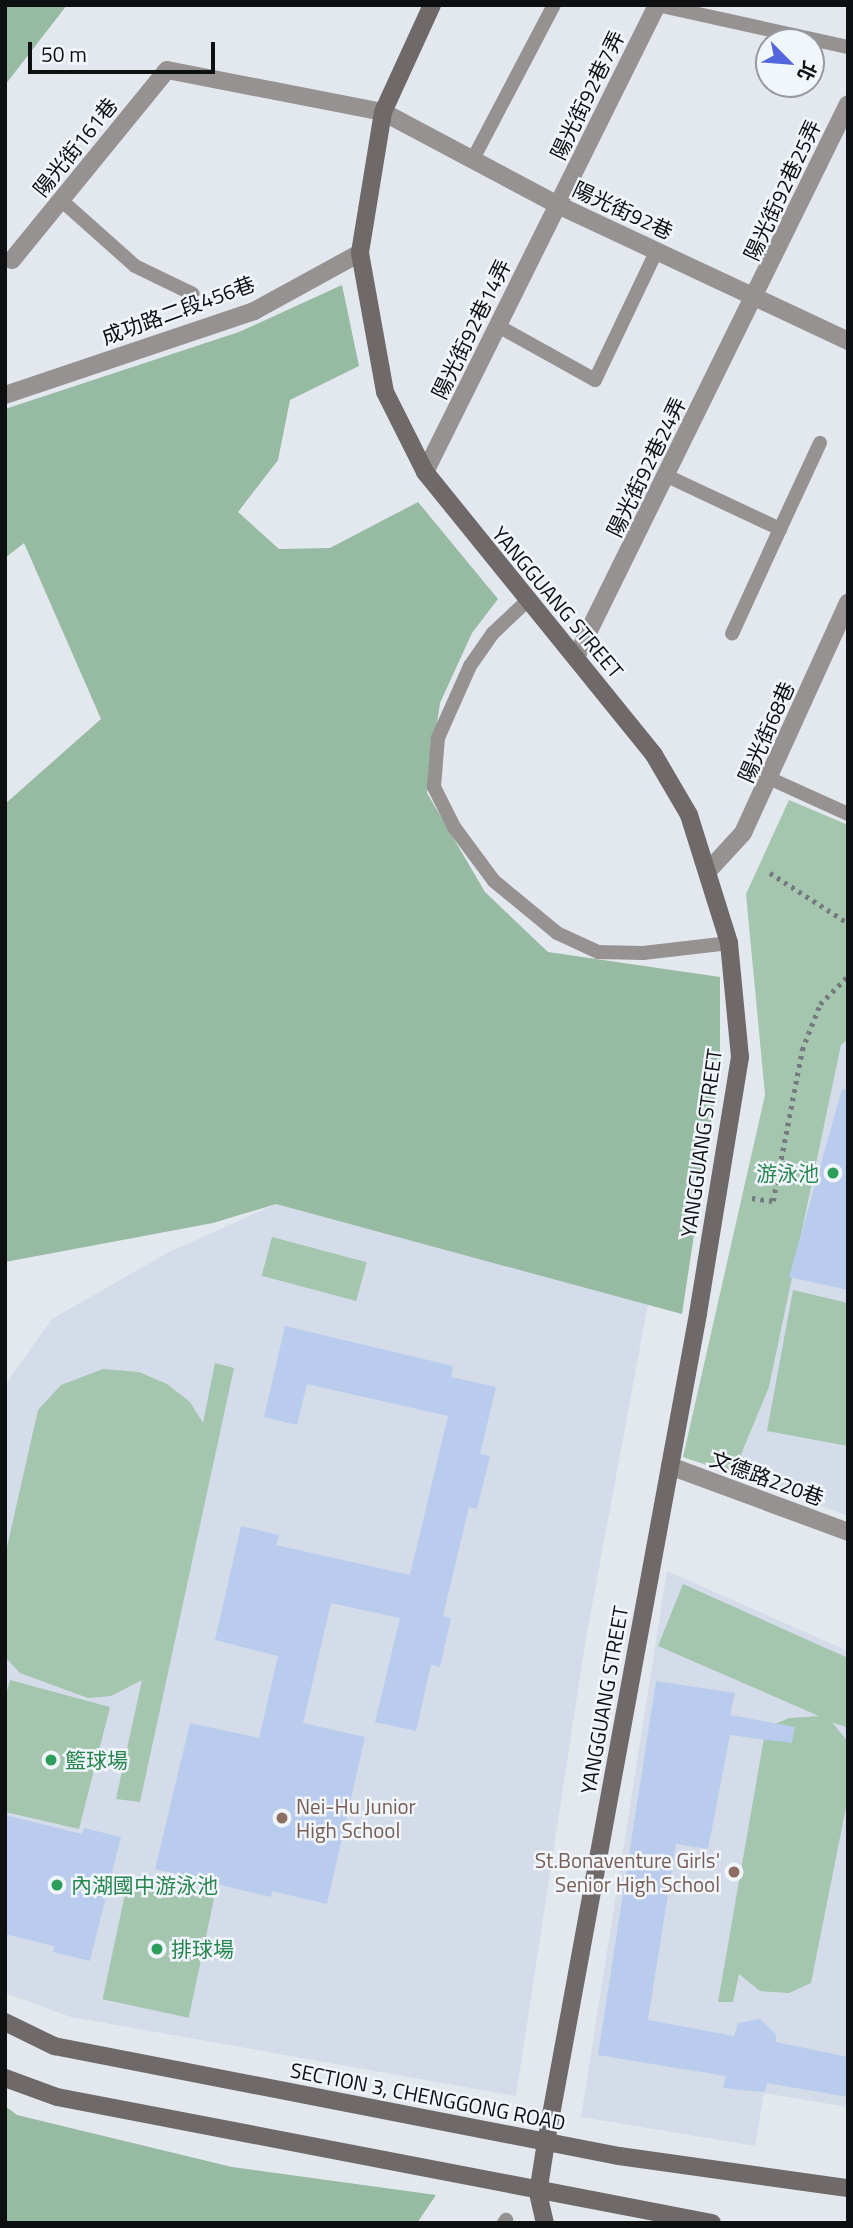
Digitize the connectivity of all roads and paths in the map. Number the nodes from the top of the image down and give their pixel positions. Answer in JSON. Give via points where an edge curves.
{"nodes":[{"id":1,"x":432,"y":5,"type":"edge"},
{"id":2,"x":554,"y":5,"type":"edge"},
{"id":3,"x":657,"y":5,"type":"edge"},
{"id":4,"x":848,"y":47,"type":"edge"},
{"id":5,"x":848,"y":104,"type":"edge"},
{"id":6,"x":383,"y":112,"type":"junction"},
{"id":7,"x":473,"y":159,"type":"junction"},
{"id":8,"x":61,"y":200,"type":"junction"},
{"id":9,"x":558,"y":205,"type":"junction"},
{"id":10,"x":657,"y":250,"type":"junction"},
{"id":11,"x":360,"y":253,"type":"junction"},
{"id":12,"x":12,"y":260,"type":"dead end"},
{"id":13,"x":193,"y":294,"type":"dead end"},
{"id":14,"x":757,"y":296,"type":"junction"},
{"id":15,"x":498,"y":326,"type":"junction"},
{"id":16,"x":848,"y":341,"type":"edge"},
{"id":17,"x":5,"y":395,"type":"edge"},
{"id":18,"x":820,"y":443,"type":"dead end"},
{"id":19,"x":425,"y":472,"type":"junction"},
{"id":20,"x":667,"y":476,"type":"junction"},
{"id":21,"x":780,"y":529,"type":"junction"},
{"id":22,"x":526,"y":602,"type":"junction"},
{"id":23,"x":848,"y":603,"type":"edge"},
{"id":24,"x":732,"y":634,"type":"dead end"},
{"id":25,"x":576,"y":657,"type":"junction"},
{"id":26,"x":771,"y":779,"type":"junction"},
{"id":27,"x":848,"y":814,"type":"edge"},
{"id":28,"x":709,"y":870,"type":"junction"},
{"id":29,"x":770,"y":873,"type":"dead end"},
{"id":30,"x":848,"y":923,"type":"edge"},
{"id":31,"x":729,"y":943,"type":"junction"},
{"id":32,"x":848,"y":976,"type":"edge"},
{"id":33,"x":752,"y":1198,"type":"dead end"},
{"id":34,"x":670,"y":1466,"type":"junction"},
{"id":35,"x":848,"y":1532,"type":"edge"},
{"id":36,"x":5,"y":2022,"type":"edge"},
{"id":37,"x":5,"y":2078,"type":"edge"},
{"id":38,"x":546,"y":2142,"type":"junction"},
{"id":39,"x":848,"y":2188,"type":"edge"},
{"id":40,"x":538,"y":2193,"type":"junction"},
{"id":41,"x":545,"y":2223,"type":"edge"},
{"id":42,"x":712,"y":2223,"type":"edge"}],
"edges":[{"from":1,"to":6,"type":"street","name":"YANGGUANG STREET"},
{"from":2,"to":7,"type":"lane"},
{"from":3,"to":4,"type":"lane"},
{"from":3,"to":9,"type":"street","name":"陽光街92巷7弄"},
{"from":5,"to":14,"type":"street","name":"陽光街92巷25弄"},
{"from":6,"to":7,"type":"street","name":"陽光街92巷"},
{"from":6,"to":8,"type":"street","name":"陽光街161巷","via":[[167,70]]},
{"from":6,"to":11,"type":"street","name":"YANGGUANG STREET"},
{"from":7,"to":9,"type":"street","name":"陽光街92巷"},
{"from":8,"to":12,"type":"street","name":"陽光街161巷"},
{"from":8,"to":13,"type":"lane","via":[[135,267]]},
{"from":9,"to":10,"type":"street","name":"陽光街92巷"},
{"from":9,"to":15,"type":"street","name":"陽光街92巷14弄"},
{"from":10,"to":14,"type":"street","name":"陽光街92巷"},
{"from":10,"to":15,"type":"lane","via":[[595,380]]},
{"from":11,"to":17,"type":"street","name":"成功路二段456巷","via":[[254,311]]},
{"from":11,"to":19,"type":"street","name":"YANGGUANG STREET","via":[[385,392]]},
{"from":14,"to":16,"type":"street","name":"陽光街92巷"},
{"from":14,"to":20,"type":"street","name":"陽光街92巷24弄"},
{"from":15,"to":19,"type":"street","name":"陽光街92巷14弄"},
{"from":18,"to":21,"type":"lane"},
{"from":19,"to":22,"type":"street","name":"YANGGUANG STREET"},
{"from":20,"to":21,"type":"lane"},
{"from":20,"to":25,"type":"street","name":"陽光街92巷24弄"},
{"from":21,"to":24,"type":"lane"},
{"from":22,"to":25,"type":"street","name":"YANGGUANG STREET"},
{"from":22,"to":31,"type":"lane","via":[[493,633],[470,666],[438,738],[434,788],[454,827],[494,881],[557,933],[598,952],[643,953]]},
{"from":23,"to":26,"type":"street","name":"陽光街68巷"},
{"from":25,"to":28,"type":"street","name":"YANGGUANG STREET","via":[[654,755],[689,815]]},
{"from":26,"to":27,"type":"lane"},
{"from":26,"to":28,"type":"street","name":"陽光街68巷","via":[[743,833]]},
{"from":28,"to":31,"type":"street","name":"YANGGUANG STREET"},
{"from":29,"to":30,"type":"path"},
{"from":31,"to":34,"type":"street","name":"YANGGUANG STREET","via":[[740,1057]]},
{"from":32,"to":33,"type":"path","via":[[820,1004],[802,1050],[773,1201]]},
{"from":34,"to":35,"type":"street","name":"文德路220巷"},
{"from":34,"to":38,"type":"street","name":"YANGGUANG STREET"},
{"from":36,"to":38,"type":"street","name":"SECTION 3, CHENGGONG ROAD","via":[[54,2046]]},
{"from":37,"to":40,"type":"street","via":[[57,2097]]},
{"from":38,"to":39,"type":"street","name":"SECTION 3, CHENGGONG ROAD"},
{"from":38,"to":40,"type":"street","name":"YANGGUANG STREET"},
{"from":40,"to":41,"type":"street"},
{"from":40,"to":42,"type":"street"}]}
